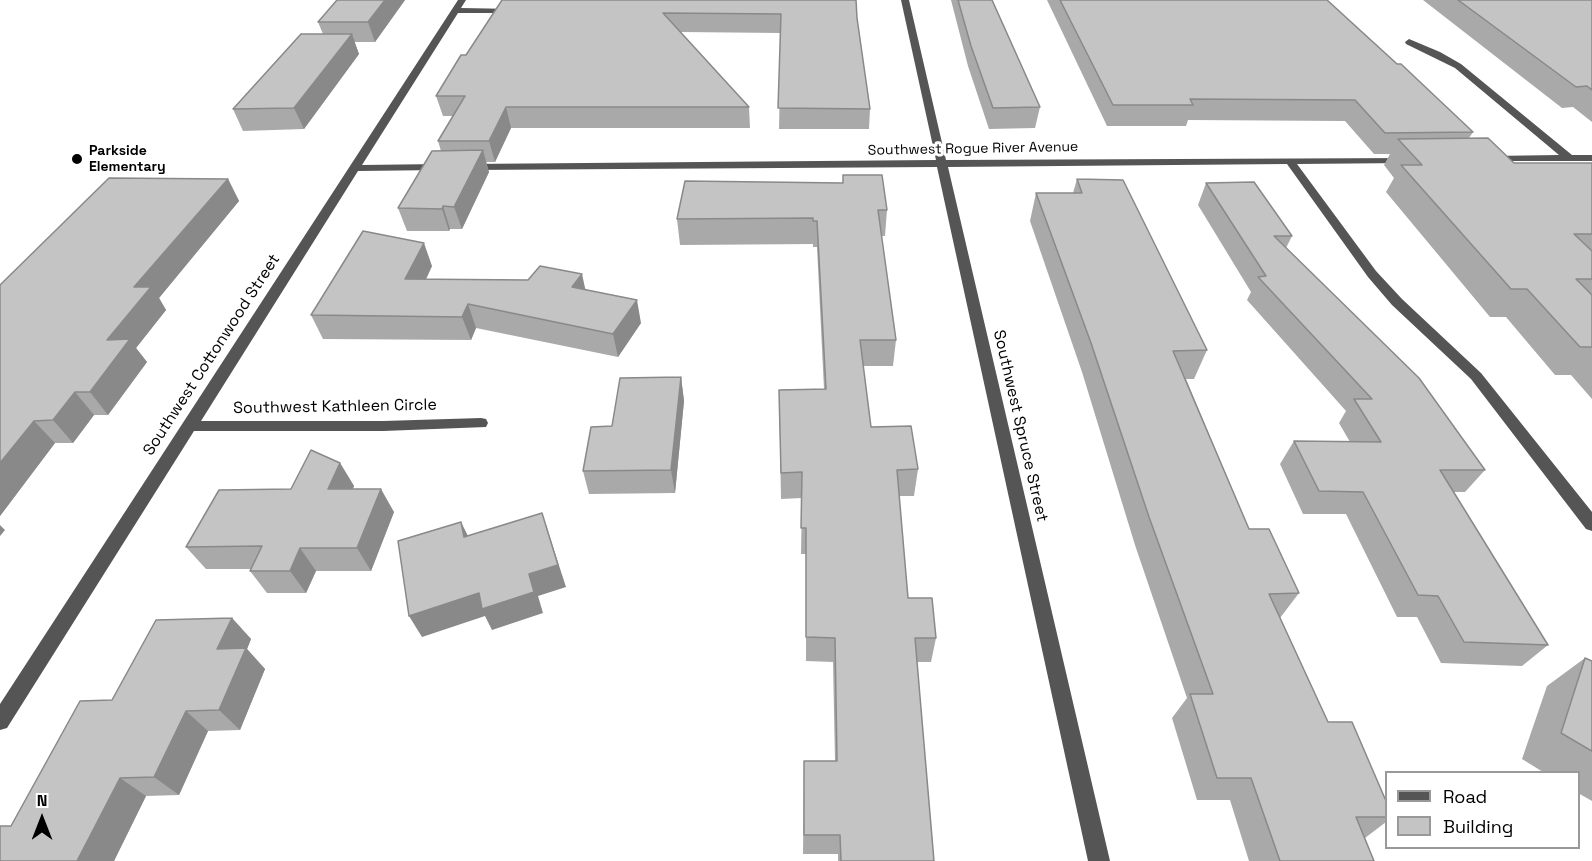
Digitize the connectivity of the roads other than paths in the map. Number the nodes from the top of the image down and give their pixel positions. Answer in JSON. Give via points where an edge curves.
{"nodes":[{"id":1,"x":905,"y":0,"type":"edge"},
{"id":2,"x":459,"y":5,"type":"edge"},
{"id":3,"x":525,"y":11,"type":"edge"},
{"id":4,"x":1408,"y":42,"type":"dead end"},
{"id":5,"x":1569,"y":158,"type":"junction"},
{"id":6,"x":1592,"y":158,"type":"edge"},
{"id":7,"x":1418,"y":159,"type":"edge"},
{"id":8,"x":1476,"y":159,"type":"edge"},
{"id":9,"x":1289,"y":160,"type":"junction"},
{"id":10,"x":943,"y":164,"type":"junction"},
{"id":11,"x":450,"y":167,"type":"edge"},
{"id":12,"x":462,"y":167,"type":"edge"},
{"id":13,"x":354,"y":168,"type":"junction"},
{"id":14,"x":481,"y":423,"type":"dead end"},
{"id":15,"x":189,"y":426,"type":"junction"},
{"id":16,"x":1592,"y":524,"type":"edge"},
{"id":17,"x":0,"y":721,"type":"edge"},
{"id":18,"x":1099,"y":861,"type":"edge"}],
"edges":[{"from":1,"to":10,"type":"street","name":"Southwest Spruce Street"},
{"from":2,"to":3,"type":"street"},
{"from":2,"to":13,"type":"street","name":"Southwest Cottonwood Street"},
{"from":4,"to":5,"type":"street","via":[[1458,66]]},
{"from":5,"to":6,"type":"street"},
{"from":5,"to":8,"type":"street"},
{"from":7,"to":9,"type":"street","name":"Southwest Rogue River Avenue"},
{"from":9,"to":10,"type":"street","name":"Southwest Rogue River Avenue"},
{"from":9,"to":16,"type":"street","via":[[1372,274],[1476,376]]},
{"from":10,"to":12,"type":"street","name":"Southwest Rogue River Avenue"},
{"from":10,"to":18,"type":"street","name":"Southwest Spruce Street"},
{"from":11,"to":13,"type":"street"},
{"from":13,"to":15,"type":"street","name":"Southwest Cottonwood Street"},
{"from":14,"to":15,"type":"street","name":"Southwest Kathleen Circle"},
{"from":15,"to":17,"type":"street","name":"Southwest Cottonwood Street"}]}
